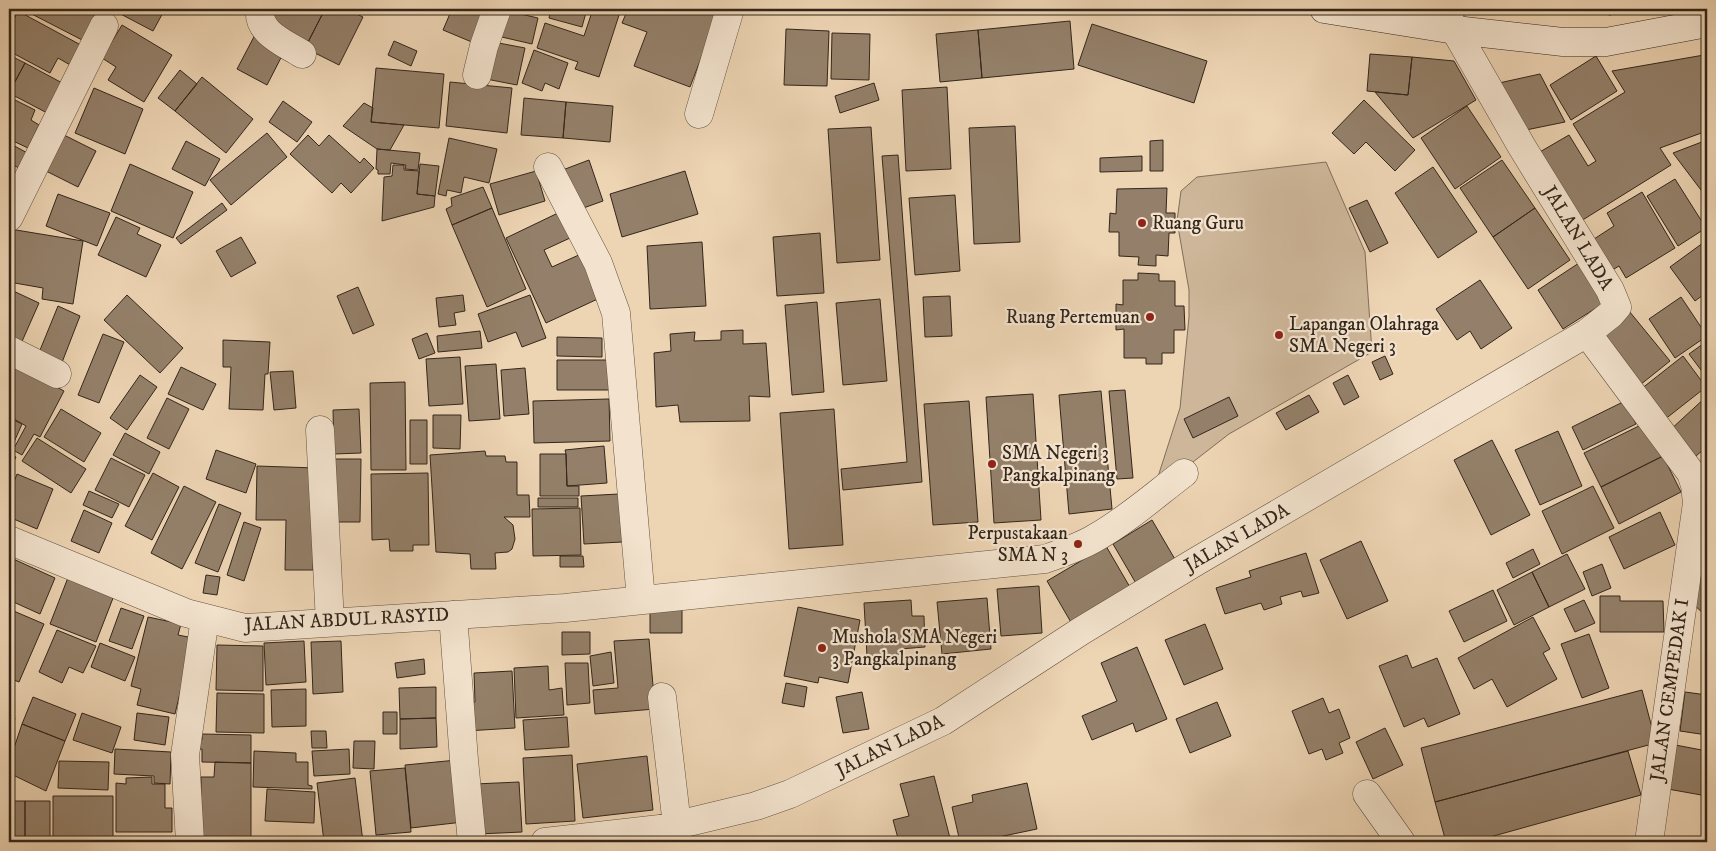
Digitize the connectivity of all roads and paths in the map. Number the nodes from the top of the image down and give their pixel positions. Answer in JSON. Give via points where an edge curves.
{"nodes":[{"id":1,"x":260,"y":9,"type":"edge"},
{"id":2,"x":497,"y":9,"type":"edge"},
{"id":3,"x":730,"y":9,"type":"edge"},
{"id":4,"x":1324,"y":9,"type":"edge"},
{"id":5,"x":1456,"y":20,"type":"edge"},
{"id":6,"x":1707,"y":23,"type":"edge"},
{"id":7,"x":104,"y":26,"type":"dead end"},
{"id":8,"x":302,"y":54,"type":"dead end"},
{"id":9,"x":477,"y":75,"type":"dead end"},
{"id":10,"x":699,"y":114,"type":"dead end"},
{"id":11,"x":548,"y":167,"type":"dead end"},
{"id":12,"x":9,"y":217,"type":"edge"},
{"id":13,"x":1587,"y":332,"type":"junction"},
{"id":14,"x":9,"y":350,"type":"edge"},
{"id":15,"x":57,"y":374,"type":"dead end"},
{"id":16,"x":320,"y":430,"type":"dead end"},
{"id":17,"x":1699,"y":464,"type":"edge"},
{"id":18,"x":1184,"y":473,"type":"dead end"},
{"id":19,"x":9,"y":540,"type":"edge"},
{"id":20,"x":641,"y":600,"type":"junction"},
{"id":21,"x":453,"y":615,"type":"junction"},
{"id":22,"x":205,"y":618,"type":"junction"},
{"id":23,"x":330,"y":622,"type":"junction"},
{"id":24,"x":662,"y":697,"type":"dead end"},
{"id":25,"x":1367,"y":794,"type":"dead end"},
{"id":26,"x":677,"y":825,"type":"junction"},
{"id":27,"x":190,"y":842,"type":"edge"},
{"id":28,"x":472,"y":842,"type":"edge"},
{"id":29,"x":546,"y":842,"type":"edge"},
{"id":30,"x":1401,"y":842,"type":"edge"},
{"id":31,"x":1649,"y":842,"type":"edge"}],
"edges":[{"from":1,"to":8,"type":"street","via":[[263,27],[268,33]]},
{"from":2,"to":9,"type":"street"},
{"from":3,"to":10,"type":"street"},
{"from":4,"to":5,"type":"street"},
{"from":5,"to":6,"type":"street","via":[[1563,42],[1606,42]]},
{"from":5,"to":13,"type":"street","name":"JALAN LADA","via":[[1522,147],[1616,303],[1616,310]]},
{"from":7,"to":12,"type":"street"},
{"from":11,"to":20,"type":"street","via":[[598,263],[616,312]]},
{"from":13,"to":17,"type":"street","name":"JALAN CEMPEDAK I"},
{"from":13,"to":26,"type":"street","name":"JALAN LADA","via":[[1197,560],[943,721],[790,794],[756,806]]},
{"from":14,"to":15,"type":"street"},
{"from":16,"to":23,"type":"street"},
{"from":17,"to":31,"type":"street","name":"JALAN CEMPEDAK I","via":[[1695,485],[1697,503]]},
{"from":18,"to":20,"type":"street","via":[[1095,538],[1045,559]]},
{"from":19,"to":22,"type":"street","name":"JALAN ABDUL RASYID"},
{"from":20,"to":21,"type":"street","name":"JALAN ABDUL RASYID"},
{"from":21,"to":23,"type":"street","name":"JALAN ABDUL RASYID"},
{"from":21,"to":28,"type":"street"},
{"from":22,"to":23,"type":"street","name":"JALAN ABDUL RASYID","via":[[245,628]]},
{"from":22,"to":27,"type":"street","via":[[185,755]]},
{"from":24,"to":26,"type":"street"},
{"from":25,"to":30,"type":"street"},
{"from":26,"to":29,"type":"street","name":"JALAN LADA"}]}
